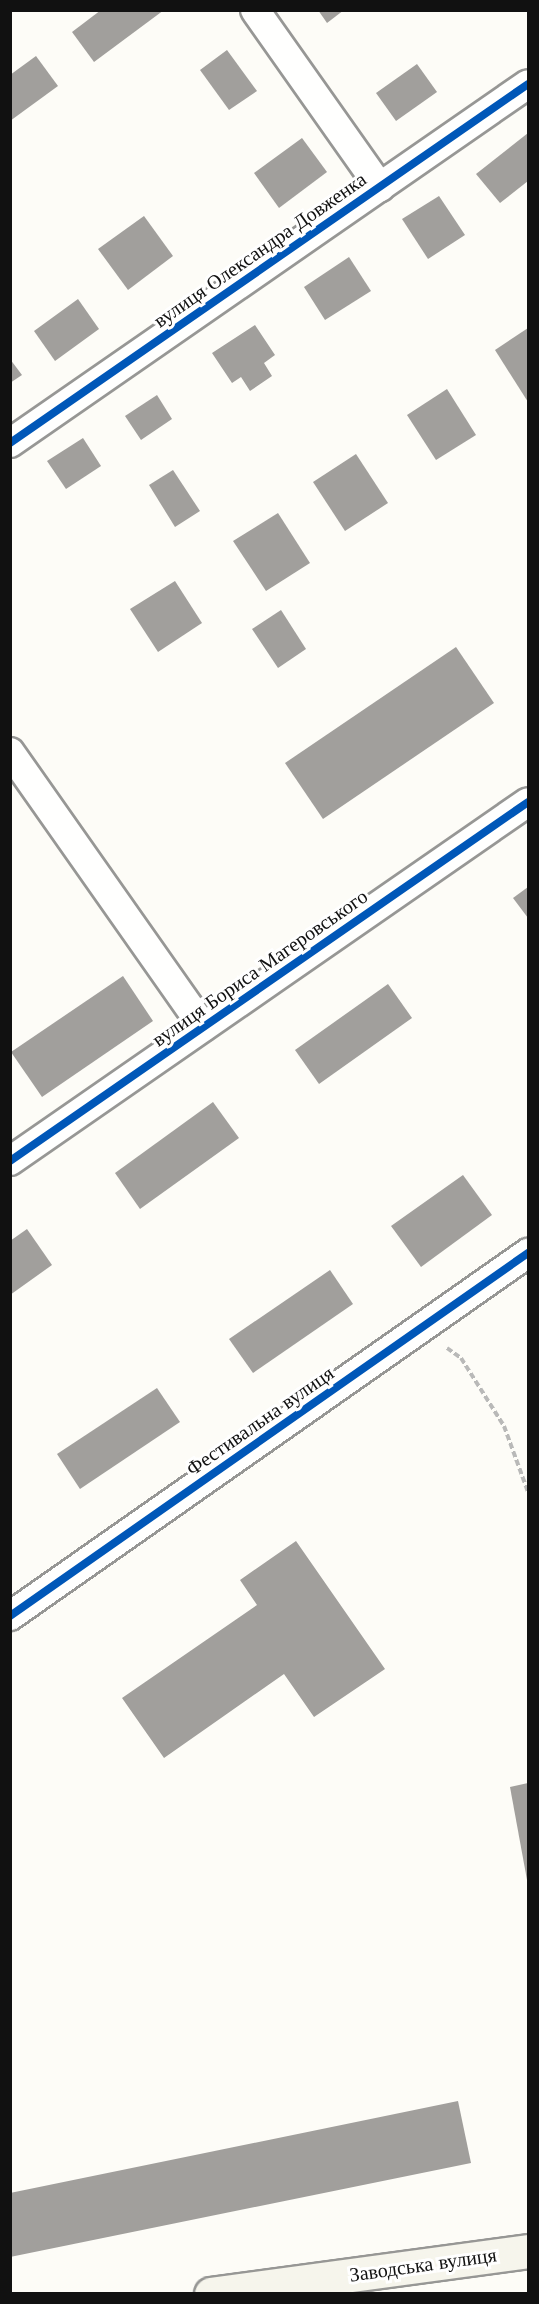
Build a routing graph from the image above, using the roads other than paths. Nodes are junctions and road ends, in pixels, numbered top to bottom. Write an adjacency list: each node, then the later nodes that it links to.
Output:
1 (255, 10): 3 (street)
2 (528, 84): 3 (street, вулиця Олександра Довженка)
3 (380, 187): 4 (street, вулиця Олександра Довженка)
4 (10, 443)
5 (10, 752): 7 (street)
6 (528, 802): 7 (street, вулиця Бориса Магеровського)
7 (203, 1027): 8 (street, вулиця Бориса Магеровського)
8 (10, 1161)
9 (528, 1253): 10 (street, Фестивальна вулиця)
10 (10, 1616)
11 (528, 2251): 12 (street, Заводська вулиця)
12 (211, 2294)

